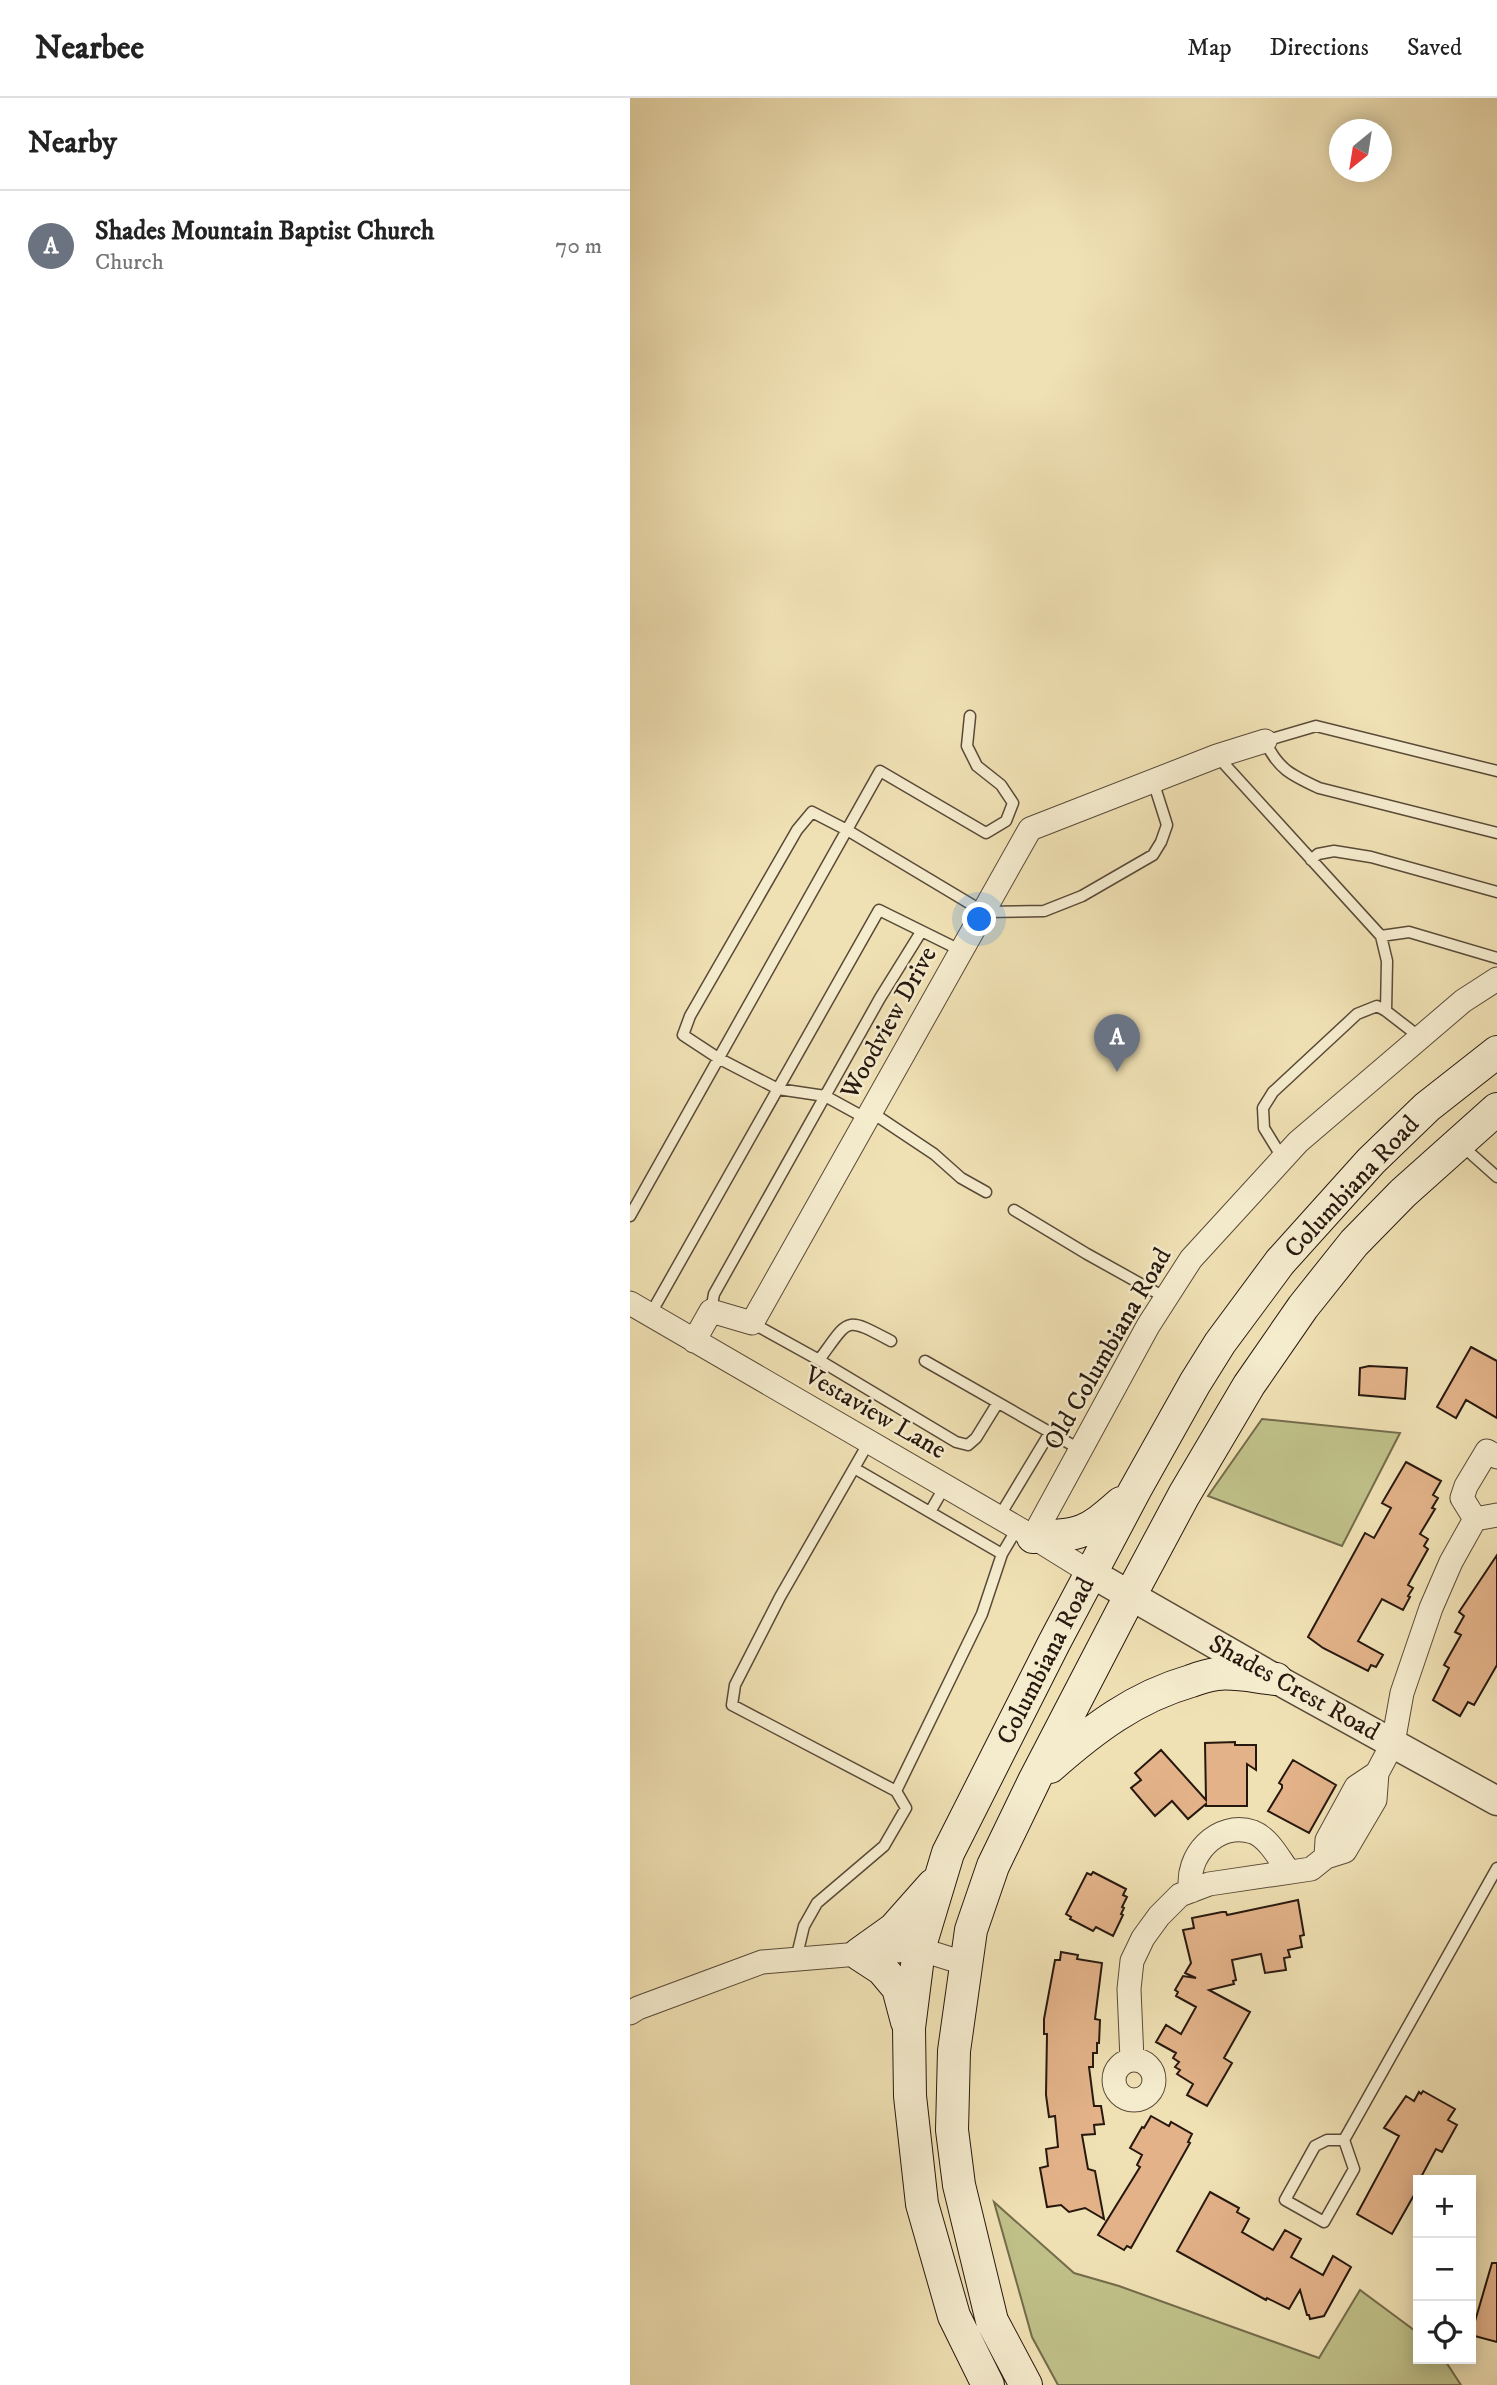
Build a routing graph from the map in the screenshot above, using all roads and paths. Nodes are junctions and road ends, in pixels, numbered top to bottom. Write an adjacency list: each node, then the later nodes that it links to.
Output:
1 (970, 716): 6 (lane)
2 (1265, 741): 3 (street, Woodview Drive); 4 (lane); 7 (lane)
3 (1217, 756): 5 (street, Woodview Drive); 8 (lane)
4 (1497, 771)
5 (1153, 781): 10 (street, Woodview Drive); 10 (lane)
6 (847, 830): 10 (lane); 19 (lane); 19 (lane)
7 (1497, 833)
8 (1311, 860): 9 (lane); 12 (lane)
9 (1497, 892)
10 (984, 912): 13 (street, Woodview Drive)
11 (920, 932): 13 (lane); 20 (lane); 21 (lane)
12 (1381, 936): 14 (lane); 16 (lane)
13 (962, 951): 24 (street, Woodview Drive)
14 (1497, 958)
15 (1497, 979): 17 (street, Old Columbiana Road)
16 (1386, 1011): 17 (lane); 26 (lane)
17 (1420, 1038): 26 (street, Old Columbiana Road)
18 (1497, 1052): 22 (main road, Columbiana Road)
19 (718, 1058): 20 (lane); 30 (lane)
20 (778, 1089): 21 (lane); 34 (lane)
21 (825, 1096): 24 (lane); 33 (lane)
22 (1427, 1107): 25 (main road); 40 (main road, Columbiana Road)
23 (1497, 1109): 25 (main road, Columbiana Road)
24 (869, 1116): 28 (lane); 35 (street, Woodview Drive)
25 (1457, 1142): 27 (lane); 42 (main road, Columbiana Road)
26 (1283, 1159): 31 (street, Old Columbiana Road)
27 (1497, 1177)
28 (986, 1192)
29 (1014, 1210): 31 (lane)
30 (630, 1216)
31 (1166, 1298): 45 (street, Old Columbiana Road)
32 (630, 1303): 34 (street, Vestaview Lane)
33 (712, 1303): 35 (street); 36 (street)
34 (650, 1315): 36 (street, Vestaview Lane)
35 (752, 1323): 38 (lane)
36 (694, 1341): 44 (street, Vestaview Lane)
37 (891, 1341): 38 (lane)
38 (819, 1360): 41 (lane)
39 (925, 1361): 41 (lane)
40 (1195, 1382): 42 (main road); 49 (main road, Columbiana Road)
41 (997, 1404): 43 (lane)
42 (1234, 1407): 55 (main road, Columbiana Road)
43 (1049, 1434): 45 (lane); 52 (lane)
44 (869, 1441): 47 (lane); 48 (street, Vestaview Lane)
45 (1081, 1450): 52 (street, Old Columbiana Road)
46 (1497, 1457): 51 (street)
47 (854, 1468): 50 (lane); 59 (lane)
48 (945, 1486): 50 (lane); 52 (street, Vestaview Lane)
49 (1135, 1490): 52 (main road); 54 (main road, Columbiana Road)
50 (930, 1512): 53 (lane)
51 (1486, 1517): 57 (street)
52 (1017, 1527): 53 (lane); 54 (street, Vestaview Lane)
53 (1002, 1554): 59 (lane)
54 (1091, 1573): 55 (street, Shades Crest Road); 63 (main road, Columbiana Road)
55 (1130, 1595): 56 (street, Shades Crest Road); 58 (main road, Columbiana Road)
56 (1276, 1679): 57 (street, Shades Crest Road); 58 (main road)
57 (1393, 1743): 60 (street, Shades Crest Road); 62 (street)
58 (1035, 1779): 68 (main road, Columbiana Road)
59 (896, 1791): 67 (lane)
60 (1497, 1801)
61 (1497, 1868): 72 (lane)
62 (1289, 1872): 64 (street); 64 (street)
63 (941, 1876): 65 (main road, Columbiana Road); 66 (main road)
64 (1191, 1891): 71 (street)
65 (919, 1949): 66 (street); 68 (street); 70 (main road, Columbiana Road)
66 (859, 1954): 67 (street); 70 (main road)
67 (796, 1959): 69 (street)
68 (967, 1964): 74 (main road, Columbiana Road)
69 (633, 2008)
70 (909, 2028): 73 (main road, Columbiana Road)
71 (1132, 2060)
72 (1344, 2140): 72 (lane)
73 (988, 2385)
74 (1026, 2385)

